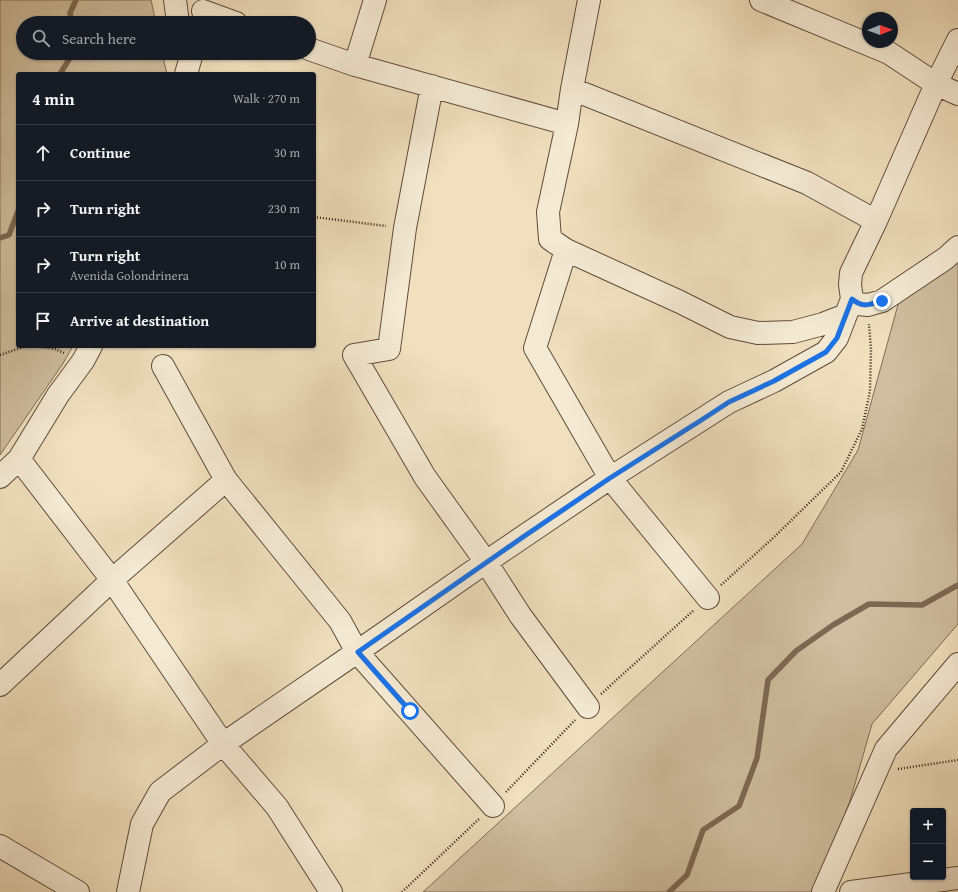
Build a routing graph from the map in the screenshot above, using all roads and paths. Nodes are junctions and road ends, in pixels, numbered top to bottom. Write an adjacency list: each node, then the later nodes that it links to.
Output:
1 (175, 0): 6 (street)
2 (375, 0): 10 (street)
3 (588, 0): 13 (street)
4 (761, 0): 11 (street)
5 (204, 12): 7 (street)
6 (177, 16)
7 (216, 16)
8 (958, 40): 11 (street)
9 (316, 51): 10 (street)
10 (355, 65): 12 (street)
11 (936, 84): 14 (street); 17 (street)
12 (432, 86): 15 (street); 18 (street)
13 (572, 89): 15 (street); 17 (street)
14 (958, 94)
15 (567, 124): 20 (street)
16 (316, 217): 18 (path)
17 (876, 221): 21 (street)
18 (405, 228): 31 (street)
19 (958, 248): 21 (street)
20 (566, 250): 21 (street); 29 (street)
21 (855, 306): 29 (street); 33 (path)
22 (20, 348): 25 (path)
23 (44, 348): 24 (path)
24 (87, 353): 27 (street)
25 (0, 355)
26 (163, 366): 30 (street)
27 (18, 459): 28 (street); 32 (street)
28 (0, 477)
29 (610, 478): 31 (street); 33 (street)
30 (226, 480): 32 (street); 34 (street)
31 (486, 562): 34 (street); 37 (street)
32 (112, 580): 36 (street); 38 (street)
33 (708, 598): 37 (path)
34 (358, 652): 38 (street); 41 (street)
35 (958, 664): 40 (street)
36 (0, 685)
37 (588, 707): 41 (path)
38 (223, 744): 45 (street); 46 (street)
39 (958, 760): 40 (path)
40 (876, 772): 48 (street)
41 (493, 806): 47 (path)
42 (0, 846): 44 (street)
43 (958, 878): 49 (street)
44 (78, 892)
45 (128, 892)
46 (331, 892)
47 (402, 892)
48 (823, 892)
49 (856, 892)

